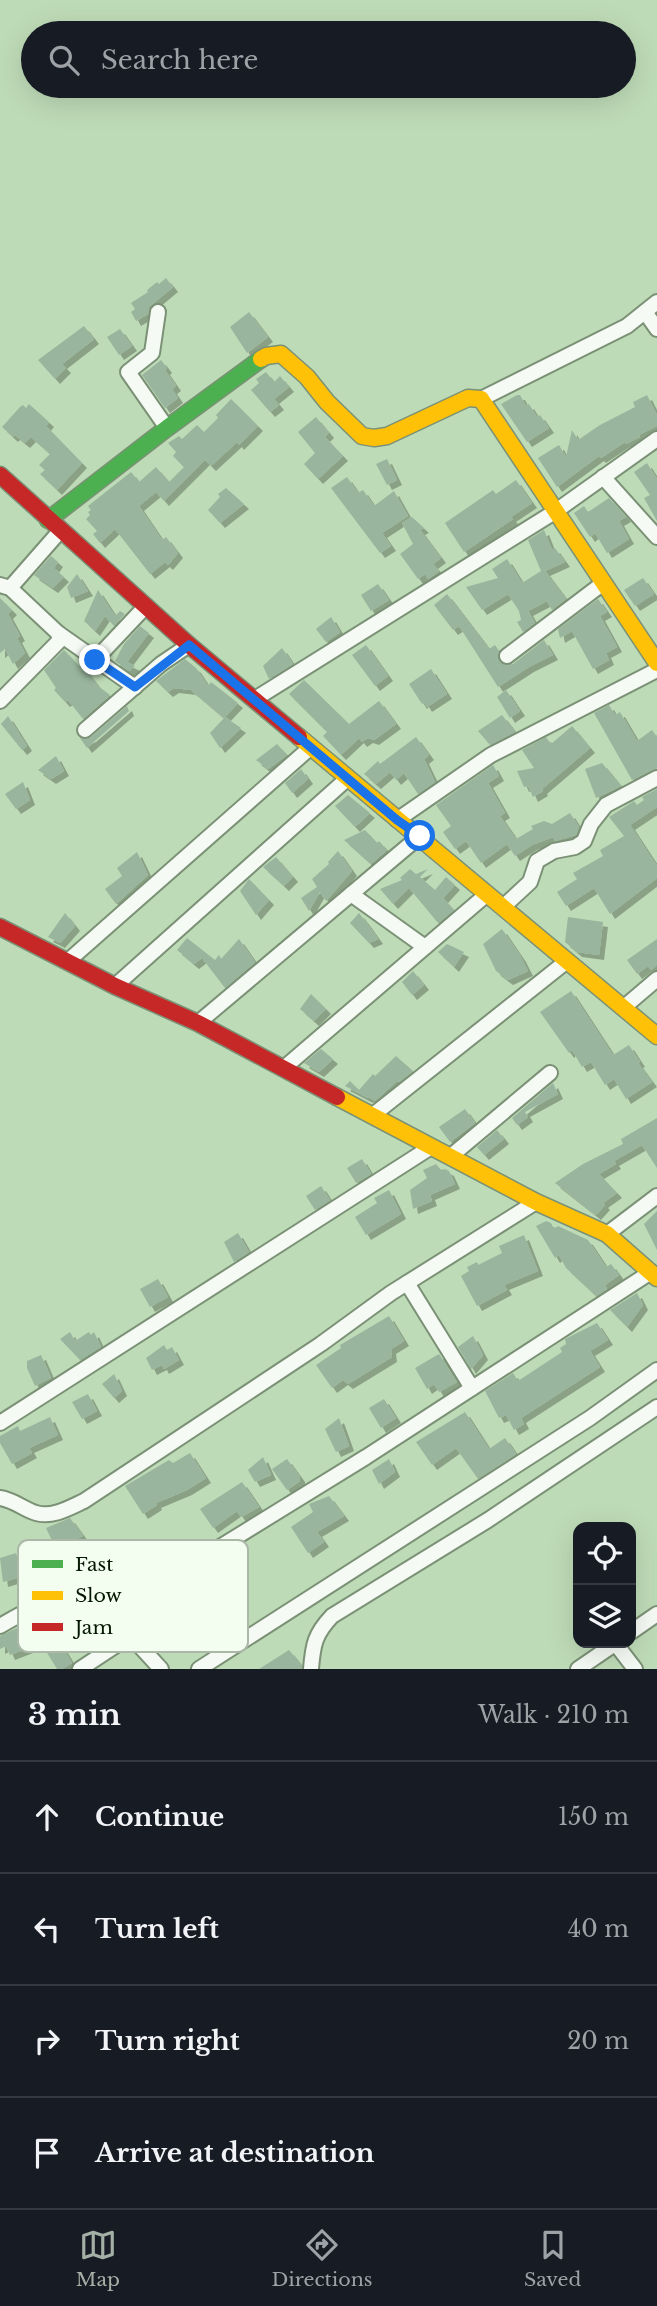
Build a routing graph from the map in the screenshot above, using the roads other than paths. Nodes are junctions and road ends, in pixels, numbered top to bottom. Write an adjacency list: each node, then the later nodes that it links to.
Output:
1 (657, 302): 3 (street)
2 (158, 312): 6 (street)
3 (645, 312): 4 (street); 5 (street)
4 (657, 329)
5 (481, 399): 6 (street); 10 (street)
6 (167, 428): 11 (street)
7 (657, 439): 9 (street)
8 (0, 475): 11 (street)
9 (603, 477): 10 (street); 12 (street)
10 (556, 511): 13 (street); 23 (street)
11 (54, 526): 14 (street); 15 (street)
12 (657, 537)
13 (602, 584): 18 (street); 20 (street)
14 (5, 586): 16 (street)
15 (145, 607): 17 (street); 19 (street)
16 (58, 633): 19 (street); 24 (street)
17 (189, 645): 22 (street); 23 (street)
18 (507, 656)
19 (95, 660): 22 (street)
20 (657, 663)
21 (657, 670): 29 (street)
22 (135, 687): 25 (street)
23 (255, 699): 26 (street)
24 (0, 701)
25 (85, 730)
26 (311, 747): 27 (street); 36 (street)
27 (348, 778): 29 (street); 39 (street)
28 (657, 778): 33 (street)
29 (397, 820): 30 (street)
30 (420, 836): 31 (street); 32 (street)
31 (351, 894): 35 (street); 41 (street)
32 (486, 895): 33 (street); 35 (street)
33 (503, 907): 37 (street)
34 (0, 927): 36 (street)
35 (425, 947): 43 (street)
36 (68, 961): 39 (street)
37 (567, 961): 40 (street); 45 (street)
38 (657, 979): 40 (street)
39 (115, 986): 41 (street)
40 (624, 1008): 42 (street)
41 (198, 1024): 43 (street)
42 (657, 1036)
43 (285, 1067): 45 (street)
44 (551, 1073): 47 (street)
45 (373, 1115): 46 (street)
46 (431, 1147): 47 (street); 56 (street)
47 (451, 1156): 49 (street)
48 (657, 1196): 50 (street)
49 (536, 1202): 50 (street); 52 (street)
50 (607, 1234): 51 (street)
51 (654, 1275): 54 (street)
52 (407, 1283): 54 (street); 57 (street)
53 (657, 1370): 63 (street)
54 (472, 1388): 58 (street)
55 (657, 1407): 73 (street)
56 (0, 1423)
57 (0, 1498)
58 (231, 1540)
59 (657, 1614): 62 (street)
60 (18, 1617): 61 (street)
61 (0, 1626)
62 (636, 1629)
63 (248, 1638)
64 (608, 1648): 74 (street)
65 (618, 1648): 69 (street)
66 (106, 1652): 70 (street)
67 (145, 1652): 71 (street)
68 (225, 1652): 72 (street)
69 (632, 1668)
70 (80, 1669)
71 (161, 1669)
72 (199, 1669)
73 (311, 1669)
74 (578, 1669)

